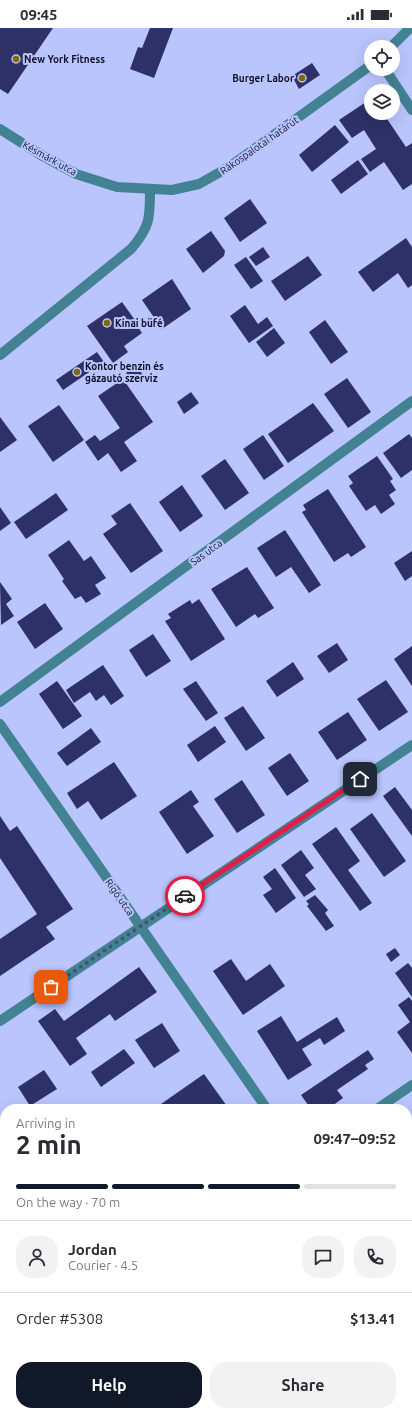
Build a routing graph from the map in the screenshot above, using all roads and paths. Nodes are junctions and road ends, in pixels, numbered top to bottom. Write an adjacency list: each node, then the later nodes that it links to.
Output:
1 (410, 28): 2 (street)
2 (398, 40)
3 (364, 70): 7 (street, Rákospalotai határút)
4 (390, 76): 5 (street)
5 (412, 110)
6 (0, 129): 7 (street, Késmárk utca)
7 (150, 190): 8 (street)
8 (0, 355)
9 (412, 401): 10 (street, Sas utca)
10 (0, 702)
11 (0, 724): 13 (street, Rigó utca)
12 (412, 745): 13 (street)
13 (140, 926): 14 (street); 16 (street, Rigó utca)
14 (0, 1021)
15 (412, 1085): 17 (street)
16 (264, 1104)
17 (384, 1104)

